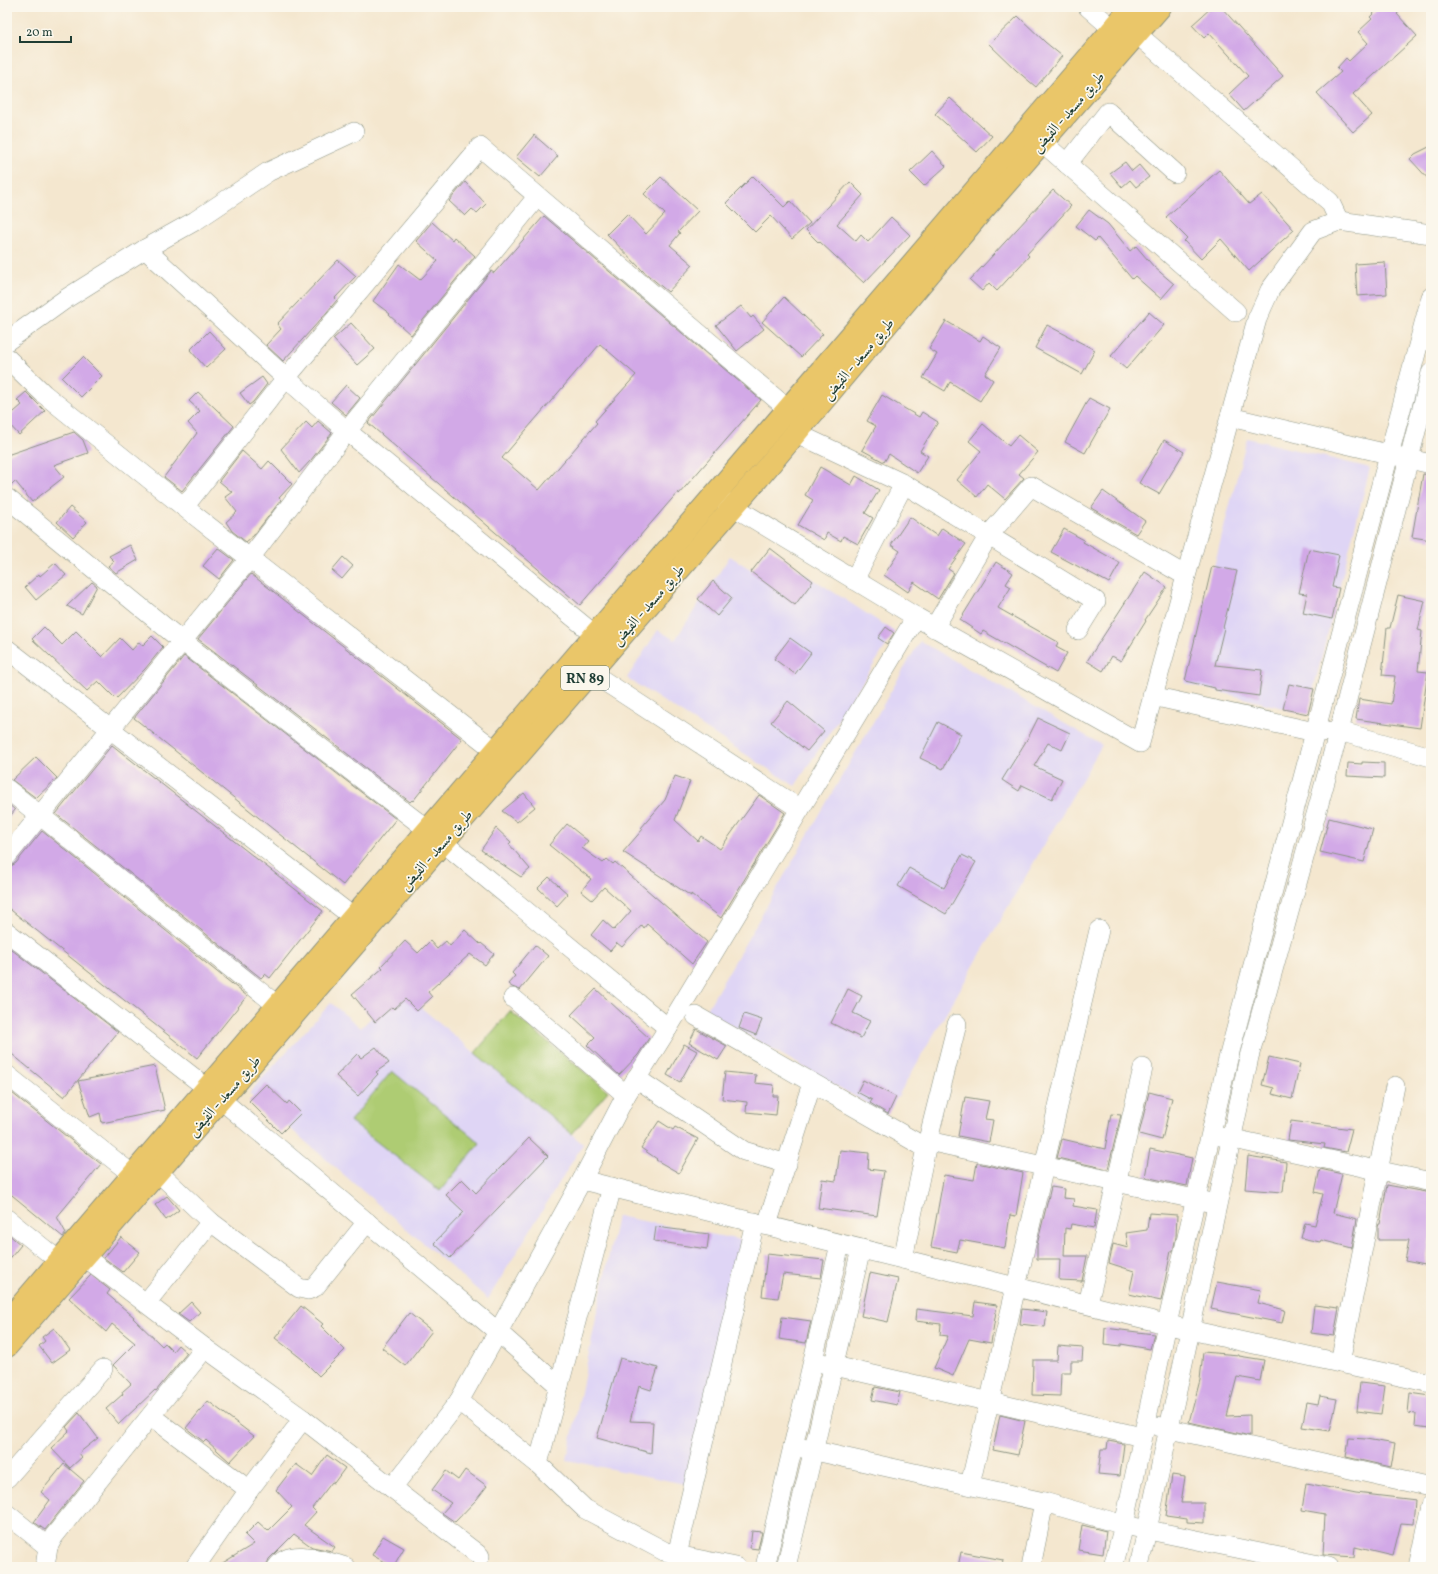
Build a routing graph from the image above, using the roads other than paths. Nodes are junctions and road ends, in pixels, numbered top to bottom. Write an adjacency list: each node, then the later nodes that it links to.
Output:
1 (1088, 7): 4 (street)
2 (1132, 7): 4 (main road, طريق مسعد - الفيض / RN 89)
3 (1160, 7): 5 (main road, طريق مسعد - الفيض / RN 89)
4 (1113, 29): 20 (main road, طريق مسعد - الفيض / RN 89)
5 (1137, 34): 7 (main road, طريق مسعد - الفيض / RN 89); 11 (street)
6 (354, 132): 13 (street)
7 (1042, 142): 8 (street); 23 (main road, طريق مسعد - الفيض / RN 89)
8 (1068, 164): 9 (street); 15 (street)
9 (1175, 173)
10 (537, 197): 19 (street); 20 (street); 22 (street)
11 (1339, 221): 12 (street); 21 (street)
12 (1431, 234)
13 (145, 249): 16 (street); 19 (street)
14 (1431, 297): 24 (street)
15 (1236, 312)
16 (7, 341)
17 (7, 358): 30 (street)
18 (1431, 373): 25 (street)
19 (286, 378): 22 (street); 30 (street)
20 (788, 409): 28 (main road, طريق مسعد - الفيض / RN 89)
21 (1230, 418): 24 (street); 34 (street)
22 (347, 431): 33 (street); 39 (street)
23 (796, 433): 27 (street); 31 (main road, طريق مسعد - الفيض / RN 89)
24 (1390, 454): 25 (street); 46 (street)
25 (1408, 458): 26 (street); 45 (street)
26 (1431, 464)
27 (904, 484): 32 (street); 35 (street)
28 (714, 495): 31 (street); 39 (main road, طريق مسعد - الفيض / RN 89)
29 (7, 498): 40 (street)
30 (184, 507): 33 (street)
31 (733, 507): 35 (street); 42 (main road, طريق مسعد - الفيض / RN 89)
32 (989, 536): 34 (street); 37 (street); 38 (street)
33 (250, 558): 40 (street); 47 (street)
34 (1186, 576): 43 (street)
35 (854, 580): 36 (street)
36 (916, 617): 37 (street); 50 (street)
37 (934, 628): 43 (street)
38 (1078, 630)
39 (595, 635): 42 (main road, طريق مسعد - الفيض / RN 89)
40 (182, 641): 44 (street); 52 (street)
41 (7, 649): 44 (street)
42 (582, 666): 47 (main road, طريق مسعد - الفيض / RN 89); 50 (street); 52 (main road, طريق مسعد - الفيض / RN 89)
43 (1152, 696): 46 (street)
44 (110, 730): 51 (street); 54 (street)
45 (1339, 731): 46 (street); 48 (street); 70 (street)
46 (1315, 732): 69 (street)
47 (496, 751): 52 (main road, طريق مسعد - الفيض / RN 89)
48 (1431, 757)
49 (7, 789): 51 (street)
50 (800, 809): 61 (street)
51 (40, 815): 53 (street); 58 (street)
52 (435, 836): 54 (main road, طريق مسعد - الفيض / RN 89); 61 (street); 67 (main road, طريق مسعد - الفيض / RN 89)
53 (7, 856)
54 (353, 917): 58 (main road, طريق مسعد - الفيض / RN 89)
55 (1099, 930): 73 (street)
56 (7, 932): 67 (street)
57 (513, 998): 68 (street)
58 (278, 1006): 67 (main road, طريق مسعد - الفيض / RN 89)
59 (696, 1016): 65 (street)
60 (957, 1024): 71 (street)
61 (668, 1028): 64 (street)
62 (1143, 1068): 78 (street)
63 (7, 1075): 76 (street)
64 (636, 1078): 68 (street); 72 (street)
65 (812, 1083): 71 (street); 72 (street)
66 (1395, 1086): 74 (street)
67 (214, 1094): 75 (main road, طريق مسعد - الفيض / RN 89); 76 (main road, طريق مسعد - الفيض / RN 89); 85 (street)
68 (626, 1095): 77 (street)
69 (1211, 1134): 70 (street); 81 (street)
70 (1232, 1138): 74 (street); 82 (street)
71 (927, 1145): 73 (street); 90 (street)
72 (786, 1164): 86 (street)
73 (1044, 1165): 78 (street); 91 (street)
74 (1378, 1171): 79 (street); 101 (street)
75 (158, 1172): 84 (street); 89 (main road, طريق مسعد - الفيض / RN 89)
76 (133, 1175): 89 (main road, طريق مسعد - الفيض / RN 89)
77 (582, 1180): 80 (street); 97 (street)
78 (1116, 1181): 81 (street); 93 (street)
79 (1431, 1182)
80 (612, 1187): 86 (street); 105 (street)
81 (1196, 1200): 82 (street); 95 (street)
82 (1217, 1204): 96 (street)
83 (7, 1219): 89 (street)
84 (211, 1222): 85 (street); 92 (street)
85 (367, 1222): 97 (street)
86 (761, 1224): 87 (street); 126 (street)
87 (840, 1244): 88 (street); 100 (street)
88 (861, 1249): 90 (street); 102 (street)
89 (72, 1255): 92 (street); 94 (main road, طريق مسعد - الفيض / RN 89); 98 (main road, طريق مسعد - الفيض / RN 89)
90 (903, 1259): 91 (street)
91 (1016, 1287): 93 (street); 107 (street)
92 (146, 1303): 99 (street)
93 (1088, 1304): 95 (street)
94 (7, 1322)
95 (1167, 1324): 96 (street); 111 (street)
96 (1190, 1330): 101 (street); 110 (street)
97 (498, 1332): 105 (street); 106 (street)
98 (7, 1346)
99 (205, 1348): 108 (street); 109 (street)
100 (813, 1361): 102 (street); 112 (street)
101 (1340, 1363): 104 (street)
102 (833, 1365): 107 (street); 113 (street)
103 (103, 1369): 115 (street)
104 (1431, 1383)
105 (559, 1386): 114 (street)
106 (459, 1401): 114 (street); 118 (street)
107 (989, 1402): 111 (street); 116 (street)
108 (151, 1416): 119 (street); 125 (street)
109 (303, 1419): 118 (street); 119 (street)
110 (1168, 1429): 111 (street); 117 (street); 124 (street)
111 (1144, 1431): 123 (street)
112 (793, 1446): 113 (street); 133 (street)
113 (813, 1451): 116 (street); 134 (street)
114 (538, 1464): 126 (street)
115 (7, 1478)
116 (970, 1486): 120 (street)
117 (1431, 1487)
118 (392, 1488): 127 (street)
119 (249, 1490): 129 (street)
120 (1044, 1502): 123 (street); 135 (street)
121 (1431, 1505): 139 (street)
122 (7, 1514): 125 (street)
123 (1124, 1525): 124 (street); 136 (street)
124 (1148, 1530): 137 (street); 138 (street)
125 (48, 1547): 128 (street)
126 (677, 1555): 132 (street)
127 (480, 1556)
128 (45, 1567)
129 (195, 1567)
130 (276, 1567): 131 (street)
131 (346, 1567)
132 (736, 1567)
133 (765, 1567)
134 (786, 1567)
135 (1031, 1567)
136 (1113, 1567)
137 (1139, 1567)
138 (1329, 1567)
139 (1418, 1567)

